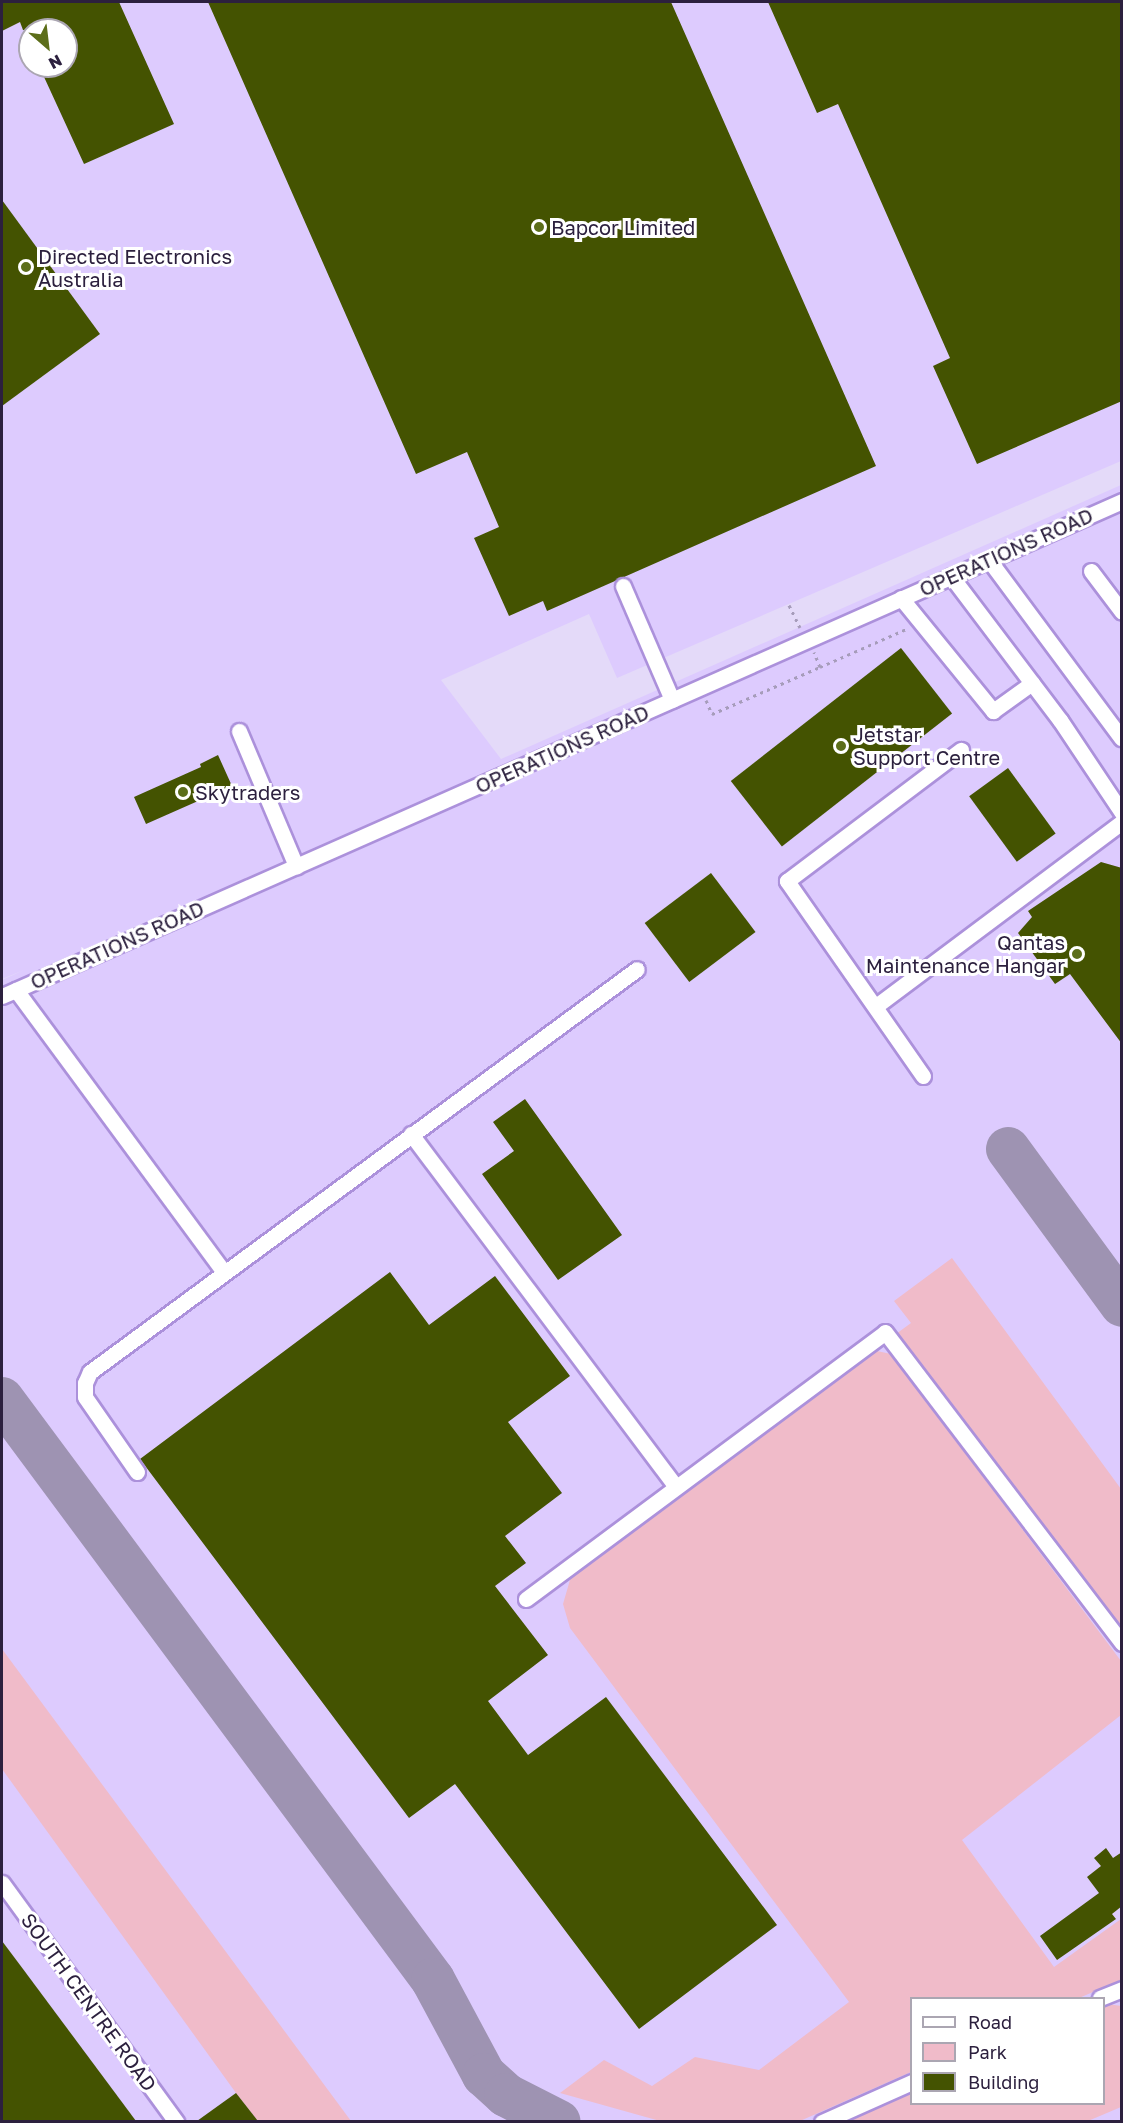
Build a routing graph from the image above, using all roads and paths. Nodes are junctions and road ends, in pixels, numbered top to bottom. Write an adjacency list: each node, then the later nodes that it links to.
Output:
1 (1122, 501): 2 (street, OPERATIONS ROAD)
2 (989, 560): 4 (street, OPERATIONS ROAD); 13 (street)
3 (1091, 571): 7 (street)
4 (951, 576): 6 (street, OPERATIONS ROAD); 10 (street)
5 (623, 586): 11 (street)
6 (902, 598): 8 (street); 11 (street, OPERATIONS ROAD)
7 (1122, 612)
8 (921, 622): 9 (path); 10 (street)
9 (820, 667)
10 (1032, 683): 15 (street)
11 (672, 700): 17 (street, OPERATIONS ROAD)
12 (239, 731): 17 (street)
13 (1121, 738)
14 (961, 750): 20 (street)
15 (1122, 813)
16 (1122, 822): 20 (street)
17 (296, 866): 19 (street, OPERATIONS ROAD)
18 (637, 969): 22 (street)
19 (9, 993): 23 (street)
20 (876, 1006): 21 (street)
21 (923, 1076)
22 (411, 1134): 23 (street); 25 (street)
23 (223, 1270): 24 (street)
24 (138, 1472)
25 (675, 1486): 26 (street); 27 (street)
26 (526, 1599)
27 (1122, 1643)
28 (2, 1883): 32 (street, SOUTH CENTRE ROAD)
29 (1122, 1989): 30 (street)
30 (1102, 1997)
31 (910, 2083): 33 (street)
32 (176, 2121)
33 (822, 2121)

